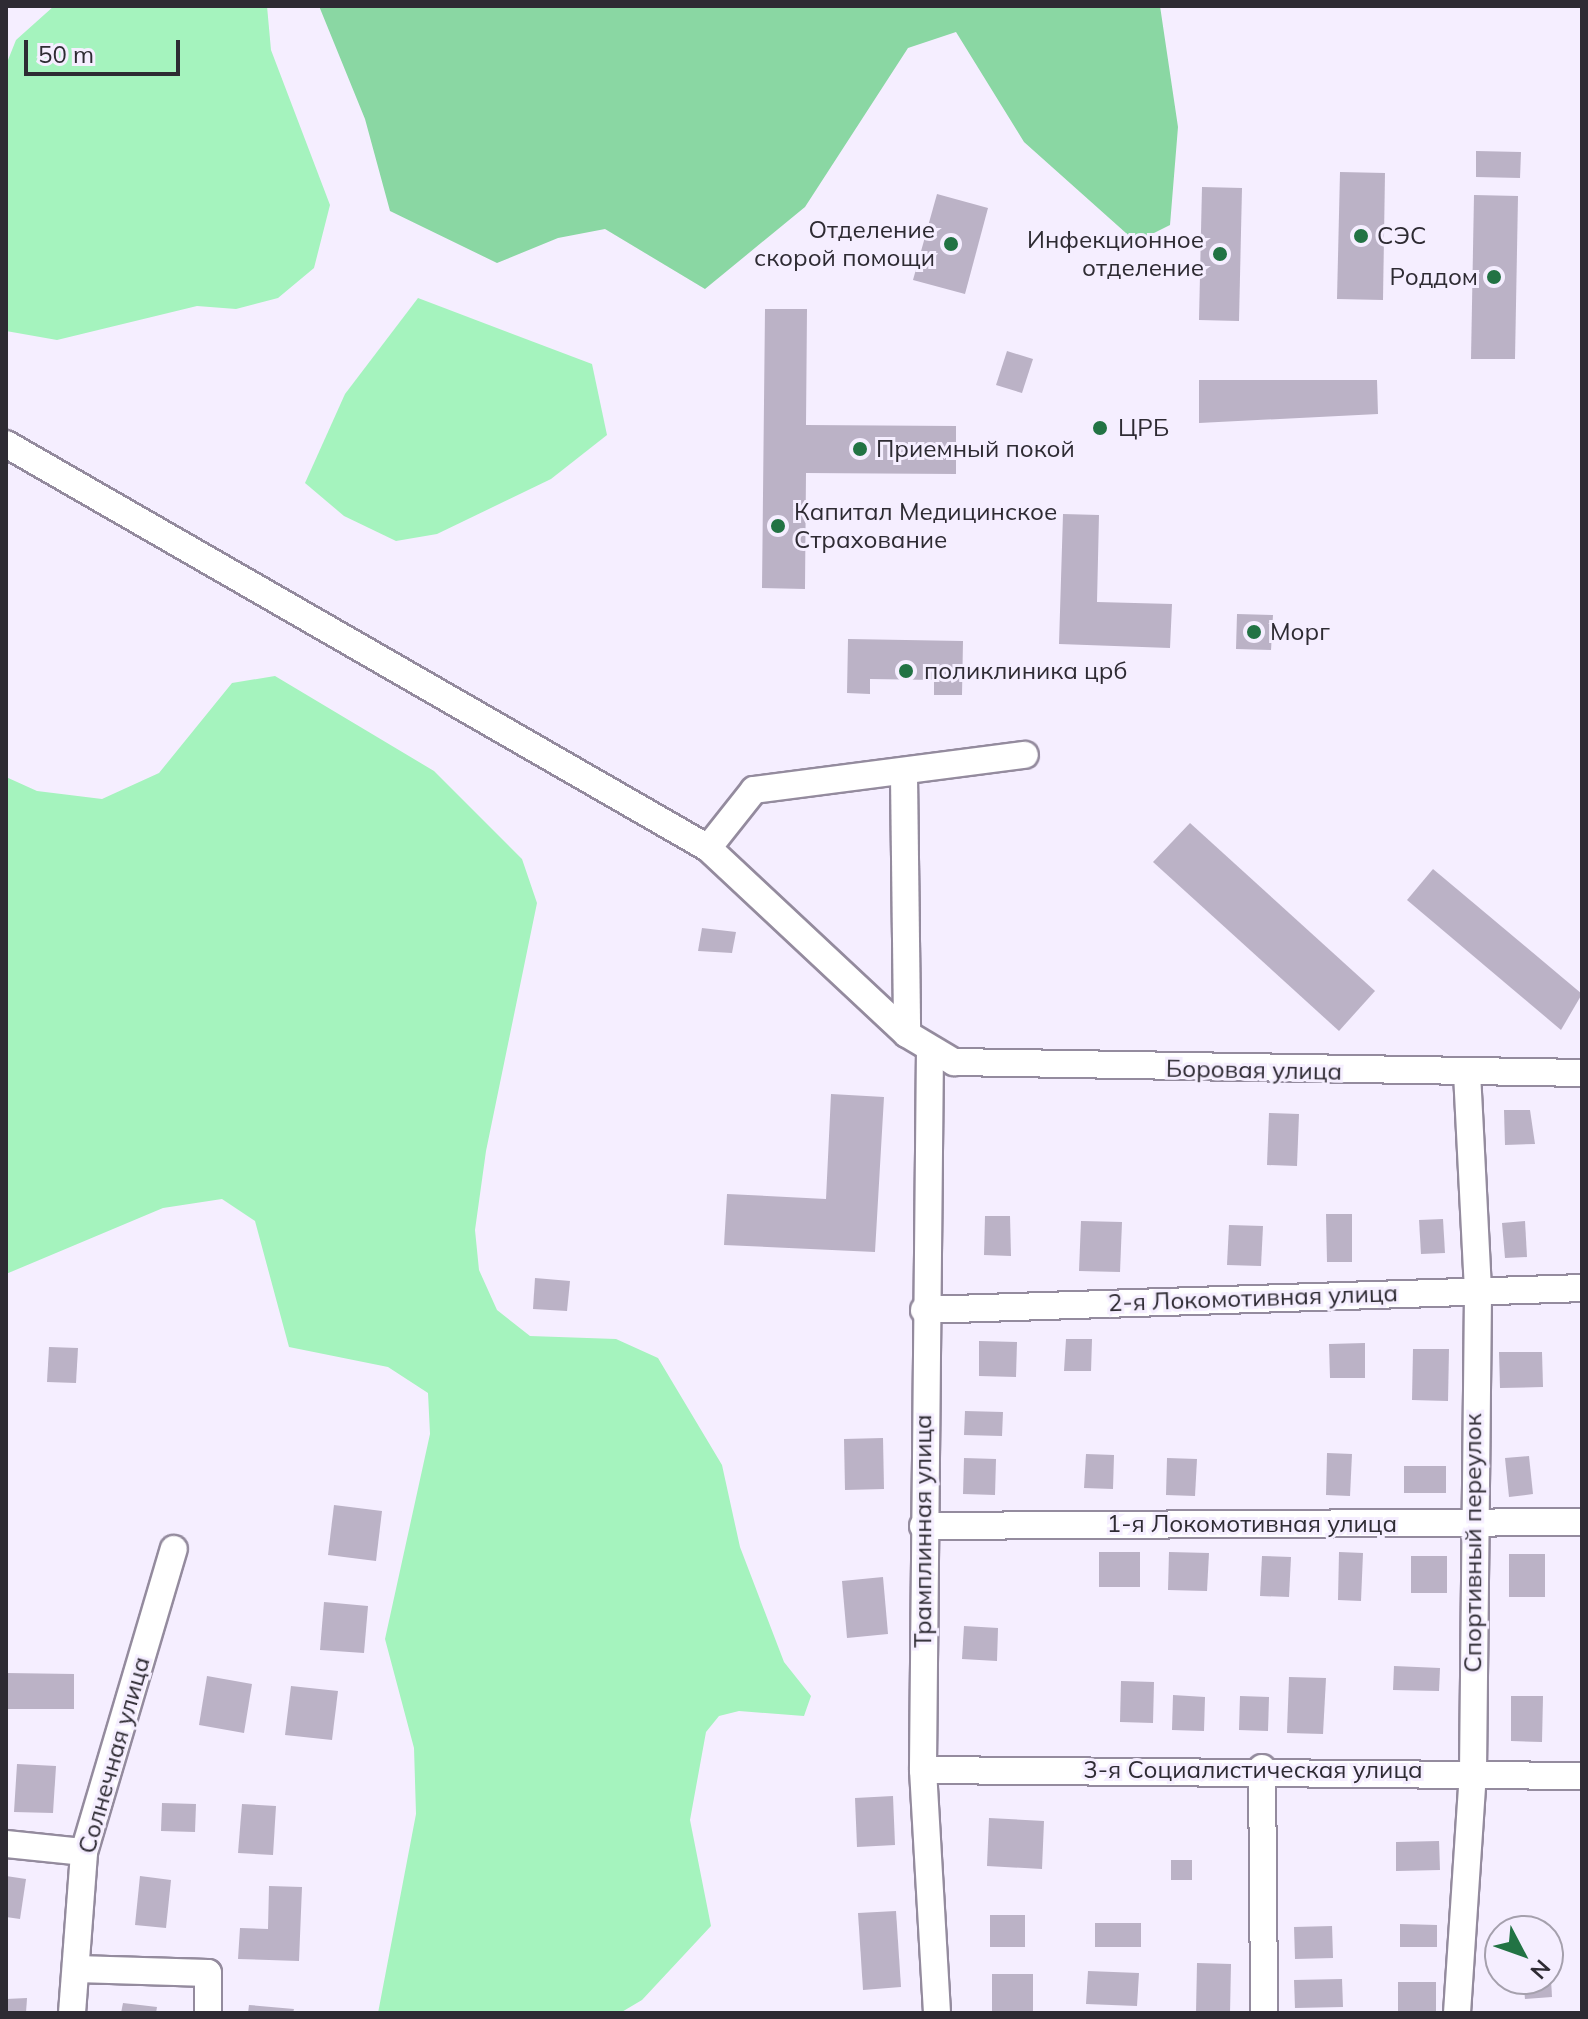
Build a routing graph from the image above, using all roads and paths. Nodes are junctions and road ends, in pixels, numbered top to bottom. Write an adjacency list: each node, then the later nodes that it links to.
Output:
1 (6, 444): 4 (street, Боровая улица)
2 (1025, 755): 3 (street)
3 (904, 776): 4 (street); 5 (street)
4 (708, 848): 5 (street, Боровая улица)
5 (907, 1034): 6 (street, Боровая улица)
6 (930, 1049): 7 (street, Боровая улица); 11 (street, Трамплинная улица)
7 (1467, 1073): 8 (street, Боровая улица); 10 (street, Спортивный переулок)
8 (1582, 1073)
9 (1582, 1288): 10 (street, 2-я Локомотивная улица)
10 (1478, 1290): 11 (street, 2-я Локомотивная улица); 13 (street, Спортивный переулок)
11 (924, 1310): 14 (street, Трамплинная улица)
12 (1582, 1522): 13 (street, 1-я Локомотивная улица)
13 (1471, 1523): 14 (street, 1-я Локомотивная улица); 18 (street, Спортивный переулок)
14 (923, 1526): 17 (street, Трамплинная улица)
15 (174, 1549): 21 (street, Солнечная улица)
16 (1262, 1768): 17 (street, 3-я Социалистическая улица); 18 (street, 3-я Социалистическая улица); 26 (street)
17 (923, 1770): 25 (street, Трамплинная улица)
18 (1473, 1772): 19 (street, 3-я Социалистическая улица); 27 (street, Спортивный переулок)
19 (1582, 1776)
20 (6, 1844): 21 (street)
21 (84, 1852): 22 (street, Солнечная улица)
22 (77, 1969): 23 (street, Солнечная улица); 24 (street)
23 (72, 2013)
24 (208, 2013)
25 (937, 2013)
26 (1264, 2013)
27 (1457, 2013)

